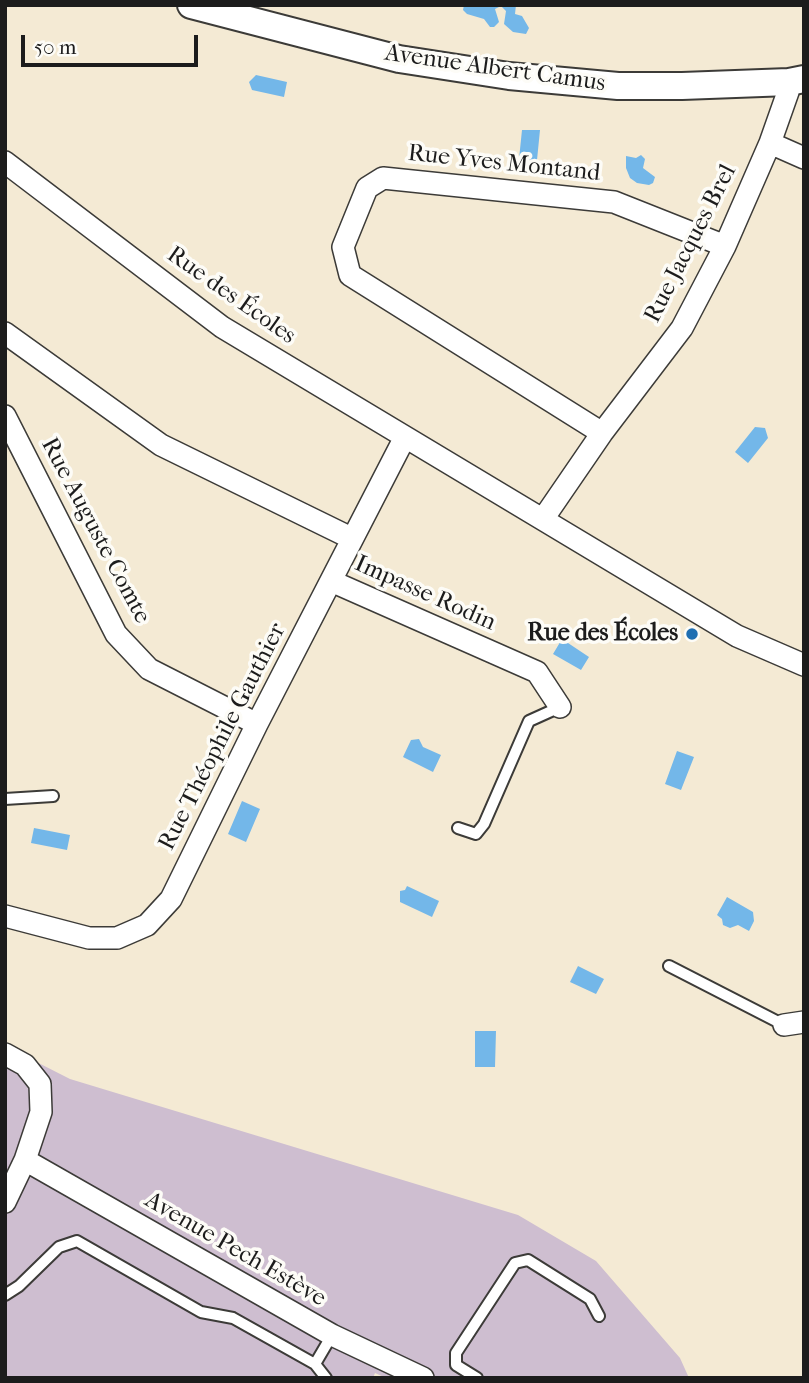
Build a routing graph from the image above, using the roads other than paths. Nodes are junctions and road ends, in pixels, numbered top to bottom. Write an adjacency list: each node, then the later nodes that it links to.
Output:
1 (191, 5): 2 (street, Avenue Albert Camus)
2 (797, 80): 3 (street, Rue Jacques Brel)
3 (770, 143): 4 (street); 6 (street, Rue Jacques Brel)
4 (804, 158)
5 (5, 162): 10 (street, Rue des Écoles)
6 (725, 246): 9 (street, Rue Jacques Brel); 9 (street, Rue Yves Montand)
7 (5, 333): 12 (street)
8 (5, 416): 16 (street, Rue Auguste Comte)
9 (602, 433): 11 (street, Rue Jacques Brel)
10 (405, 437): 11 (street, Rue des Écoles); 12 (street, Rue Théophile Gauthier)
11 (543, 519): 14 (street, Rue des Écoles)
12 (351, 538): 13 (street, Rue Théophile Gauthier)
13 (331, 581): 15 (street, Impasse Rodin); 16 (street, Rue Théophile Gauthier)
14 (804, 665)
15 (560, 707): 19 (lane)
16 (257, 724): 20 (street, Rue Théophile Gauthier)
17 (52, 796): 18 (lane)
18 (5, 799)
19 (458, 828)
20 (5, 916)
21 (669, 966): 22 (lane)
22 (794, 1024)
23 (5, 1054): 24 (street)
24 (16, 1169): 25 (street); 28 (street, Avenue Pech Estève)
25 (5, 1202)
26 (5, 1295): 29 (lane)
27 (599, 1316): 32 (lane)
28 (332, 1335): 29 (lane); 31 (street, Avenue Pech Estève)
29 (315, 1364): 30 (lane)
30 (326, 1378)
31 (423, 1378)
32 (477, 1378)

